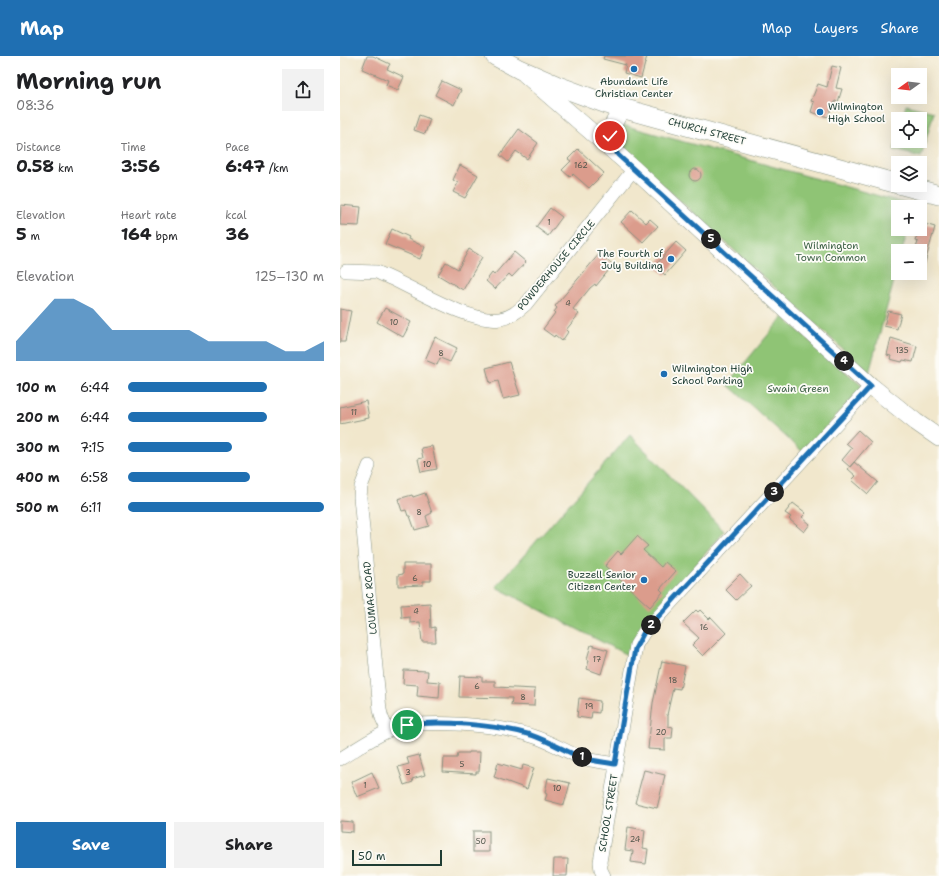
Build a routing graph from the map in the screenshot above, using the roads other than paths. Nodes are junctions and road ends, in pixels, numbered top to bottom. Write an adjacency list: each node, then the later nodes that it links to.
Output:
1 (495, 56): 2 (main road, CHURCH STREET)
2 (519, 69): 3 (main road, CHURCH STREET); 4 (street)
3 (622, 109): 4 (street); 6 (main road, CHURCH STREET)
4 (618, 155): 5 (street)
5 (634, 169): 9 (street, POWDERHOUSE CIRCLE); 10 (street)
6 (891, 182)
7 (927, 192): 8 (main road)
8 (939, 195)
9 (346, 271)
10 (871, 386): 11 (street); 15 (street, SCHOOL STREET)
11 (939, 438)
12 (369, 466): 13 (street, LOUMAC ROAD)
13 (388, 731): 14 (street); 15 (street)
14 (340, 759)
15 (615, 764): 16 (street, SCHOOL STREET)
16 (604, 876)

